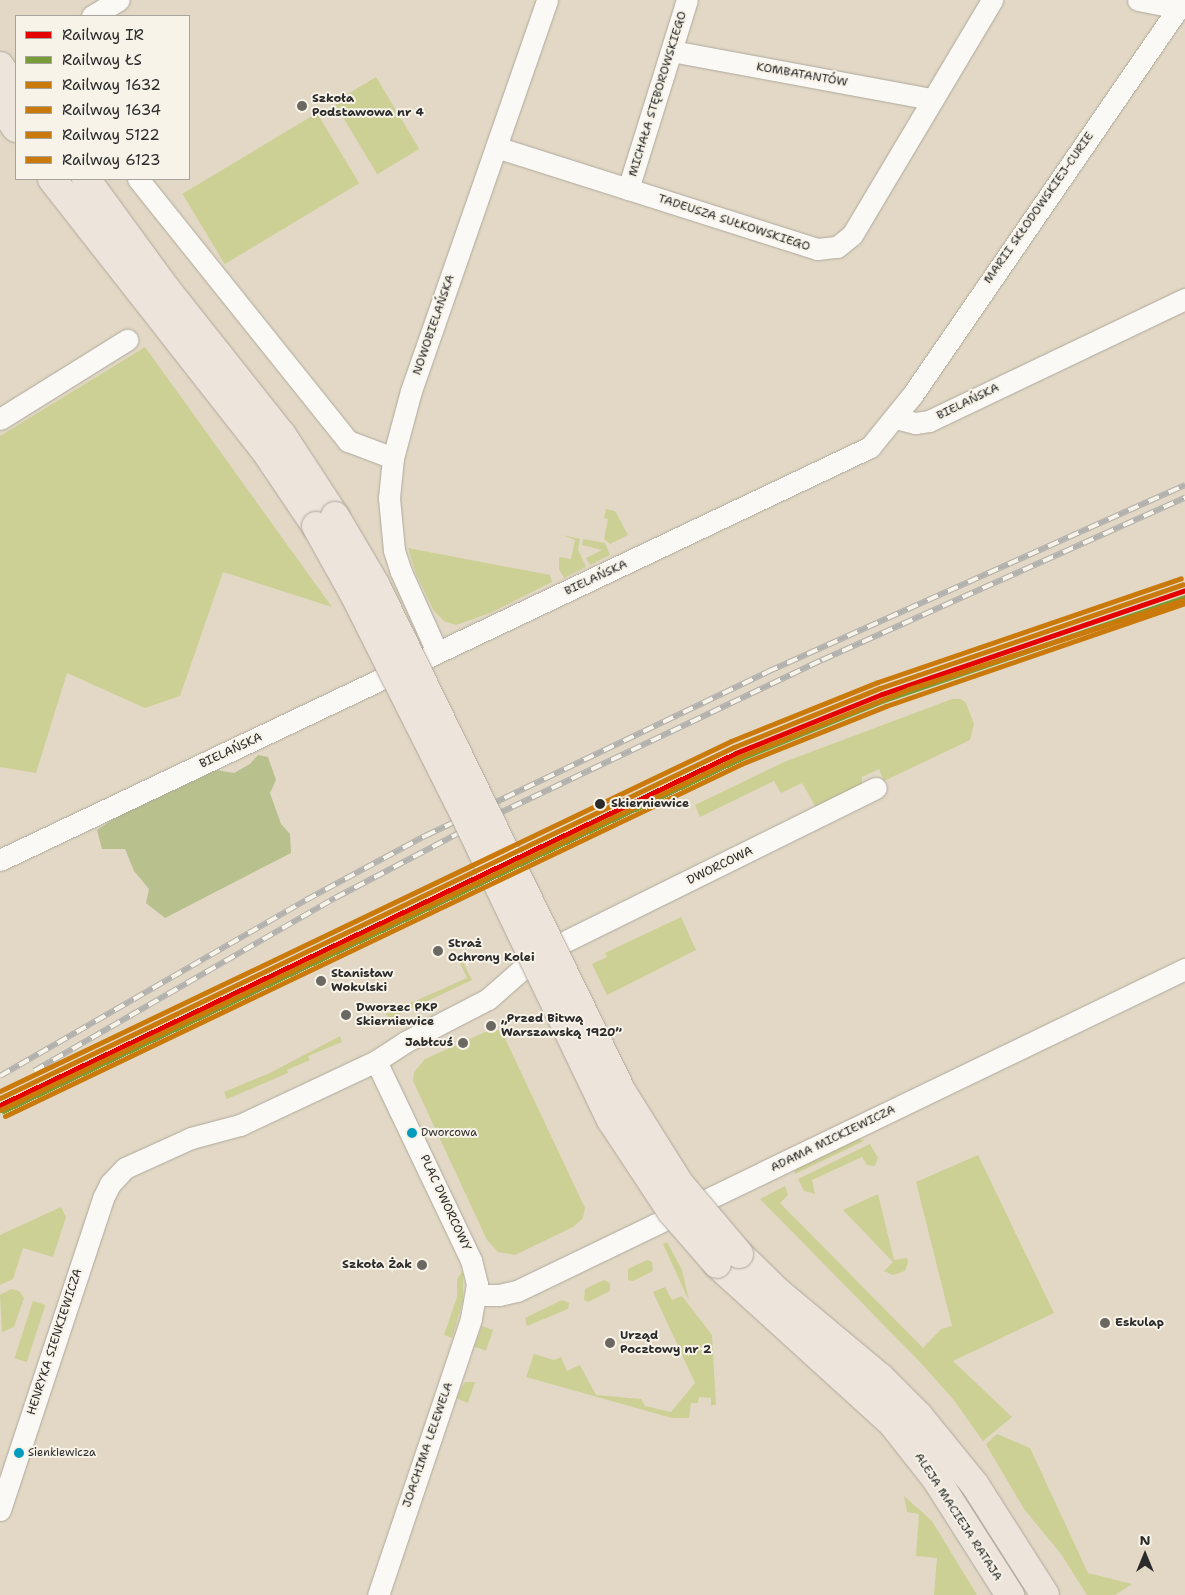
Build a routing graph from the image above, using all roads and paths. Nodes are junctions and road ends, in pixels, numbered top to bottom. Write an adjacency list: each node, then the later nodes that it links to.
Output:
1 (118, 0): 7 (street)
2 (548, 0): 14 (street, NOWOBIELAŃSKA)
3 (687, 0): 8 (street, MICHAŁA STĘBOROWSKIEGO)
4 (992, 0): 11 (street, TADEUSZA SUŁKOWSKIEGO)
5 (1138, 0): 6 (street)
6 (1182, 4): 21 (street, MARII SKŁODOWSKIEJ-CURIE)
7 (94, 15)
8 (672, 51): 11 (street, KOMBATANTÓW); 18 (street, MICHAŁA STĘBOROWSKIEGO)
9 (0, 66): 10 (main road)
10 (15, 89)
11 (932, 99): 18 (street, TADEUSZA SUŁKOWSKIEGO)
12 (0, 105): 13 (main road)
13 (15, 127)
14 (496, 147): 18 (street, TADEUSZA SUŁKOWSKIEGO); 23 (street, NOWOBIELAŃSKA)
15 (53, 180): 24 (main road)
16 (87, 180): 24 (main road)
17 (139, 180): 23 (street)
18 (628, 189)
19 (1185, 299): 21 (street, BIELAŃSKA)
20 (127, 340): 22 (street)
21 (896, 418): 25 (street, BIELAŃSKA)
22 (0, 419)
23 (393, 458): 25 (street, NOWOBIELAŃSKA)
24 (325, 521): 32 (main road, bridge)
25 (437, 652): 27 (street, BIELAŃSKA)
26 (876, 788): 29 (street, DWORCOWA)
27 (0, 860)
28 (1185, 969): 31 (street, ADAMA MICKIEWICZA)
29 (376, 1060): 30 (street, DWORCOWA); 31 (street, PLAC DWORCOWY)
30 (115, 1177): 33 (street, HENRYKA SIENKIEWICZA)
31 (477, 1295): 34 (street, JOACHIMA LELEWELA)
32 (872, 1386): 35 (main road, ALEJA MACIEJA RATAJA); 36 (main road)
33 (0, 1510)
34 (378, 1595)
35 (1010, 1595)
36 (1045, 1595)

